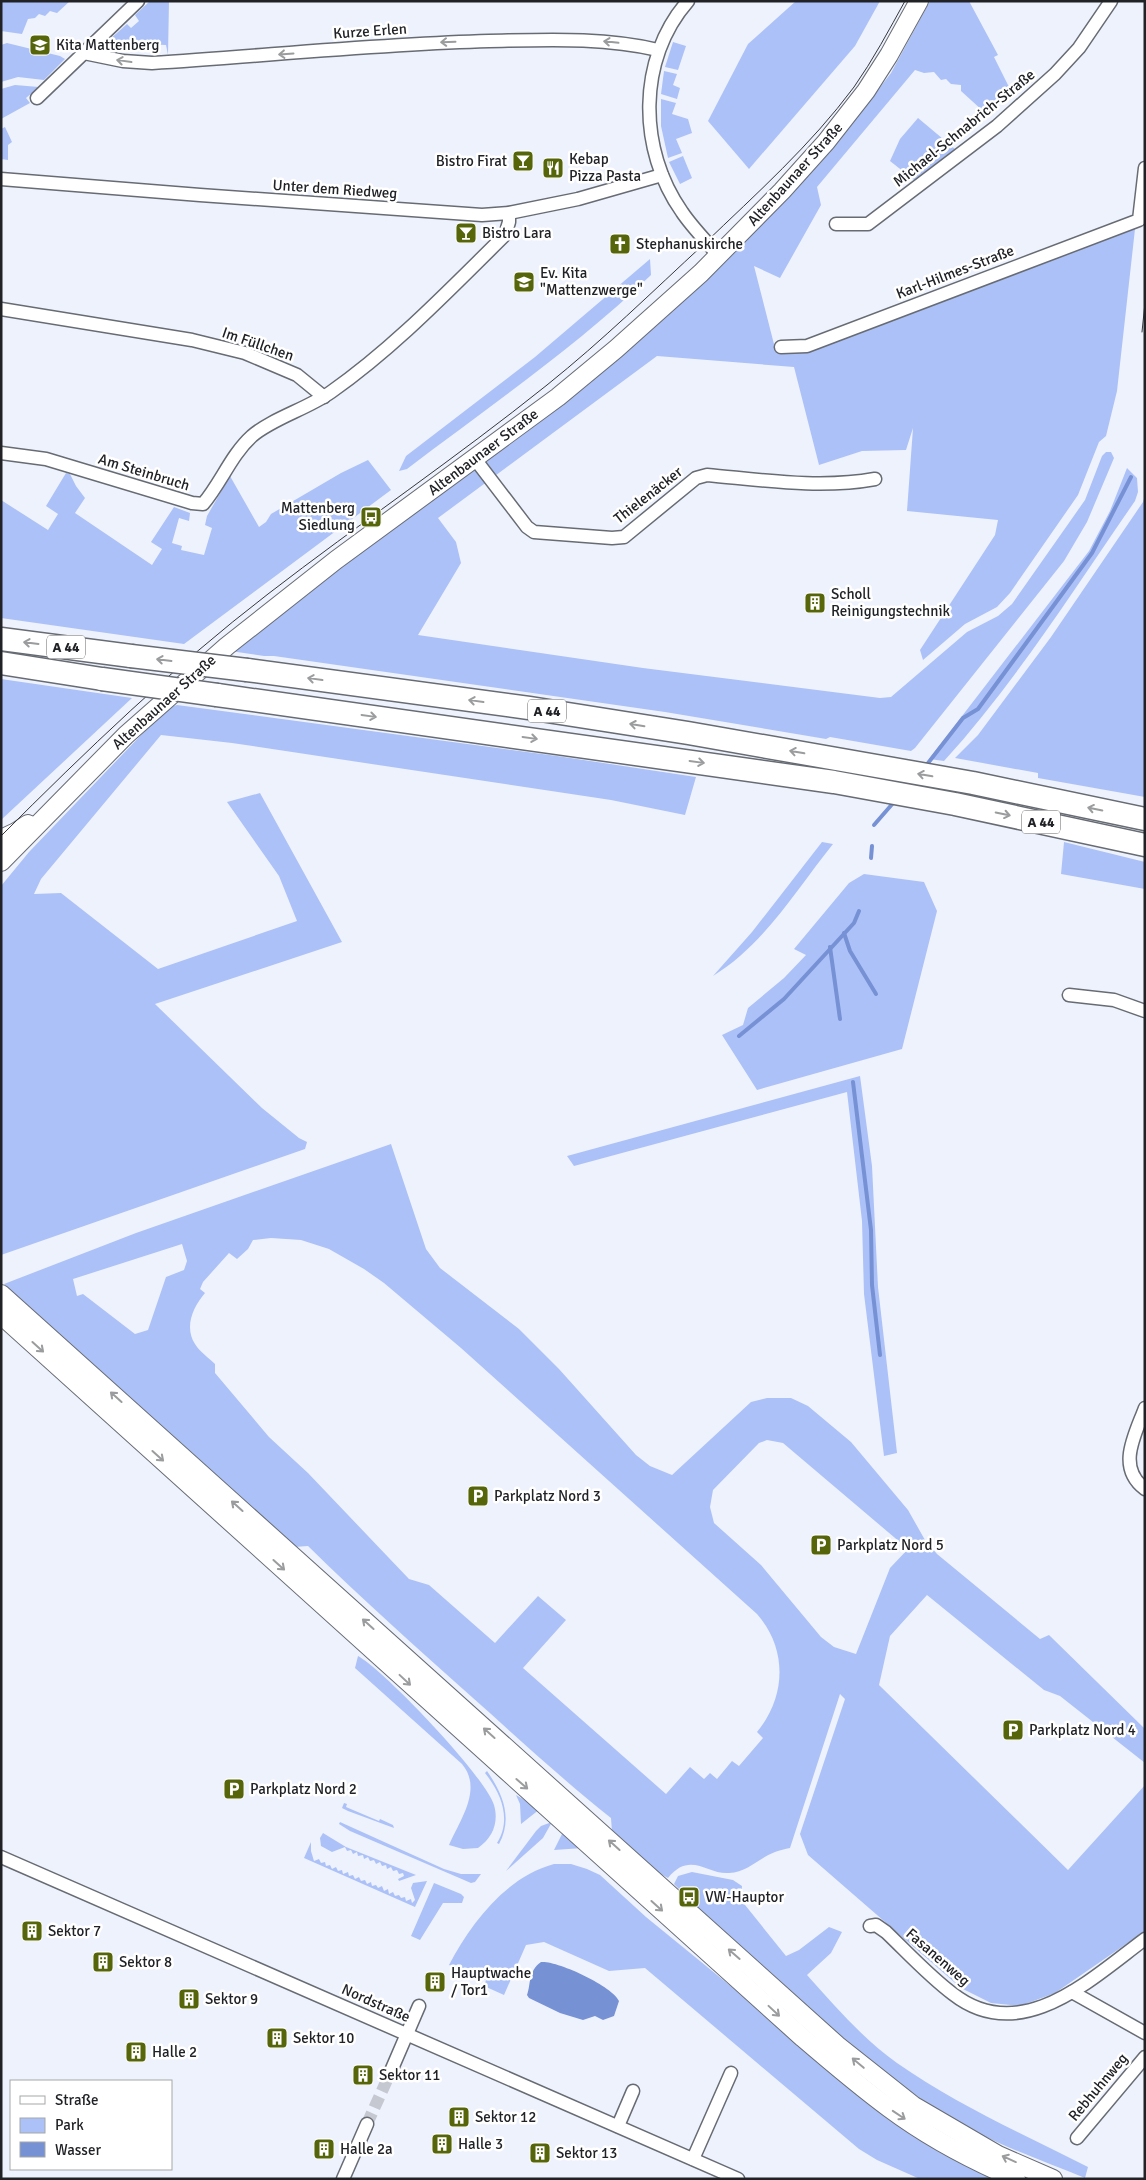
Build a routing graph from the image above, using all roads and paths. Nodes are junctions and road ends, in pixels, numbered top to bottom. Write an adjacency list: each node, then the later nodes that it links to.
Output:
1 (138, 1): 6 (street)
2 (688, 1): 5 (street)
3 (919, 1): 13 (main road, Altenbaunaer Straße)
4 (1111, 1): 12 (street, Michael-Schnabrich-Straße)
5 (658, 50): 6 (street, Kurze Erlen, one-way to 6); 9 (street)
6 (84, 53): 7 (street)
7 (36, 98)
8 (1145, 168): 15 (street, Karl-Hilmes-Straße)
9 (662, 175): 11 (street, Unter dem Riedweg); 13 (street)
10 (1, 179): 11 (street, Unter dem Riedweg)
11 (509, 213): 16 (street)
12 (836, 224)
13 (719, 256): 18 (main road, Altenbaunaer Straße)
14 (1, 309): 16 (street, Im Füllchen)
15 (781, 347)
16 (324, 396): 17 (street, Am Steinbruch)
17 (1, 453)
18 (475, 459): 19 (street, Thielenäcker); 22 (main road, Altenbaunaer Straße)
19 (876, 479)
20 (1, 639): 23 (highway, A 44, one-way to 20, bridge)
21 (1, 663): 25 (highway, A 44, one-way to 25, bridge)
22 (44, 817): 24 (main road); 26 (main road, Altenbaunaer Straße)
23 (1145, 819)
24 (1, 839)
25 (1145, 845)
26 (1, 862)
27 (1069, 995): 28 (street)
28 (1145, 1011)
29 (5, 1305): 49 (main road, one-way to 49); 50 (main road, one-way to 29)
30 (1145, 1408): 31 (street)
31 (1145, 1489)
32 (1, 1857): 38 (street, Nordstraße)
33 (870, 1926): 35 (street, Fasanenweg)
34 (1145, 1939): 35 (street, Fasanenweg)
35 (1072, 1992): 37 (street)
36 (419, 2006): 38 (street)
37 (1145, 2033)
38 (407, 2034): 40 (street); 44 (street, Nordstraße)
39 (1145, 2057): 45 (street, Rebhuhnweg)
40 (391, 2070)
41 (731, 2073): 46 (street)
42 (634, 2091): 44 (street)
43 (367, 2124): 47 (street)
44 (618, 2126): 46 (street, Nordstraße)
45 (1077, 2138)
46 (693, 2159): 48 (street, Nordstraße)
47 (343, 2179)
48 (738, 2179)
49 (1016, 2179)
50 (1054, 2179)

